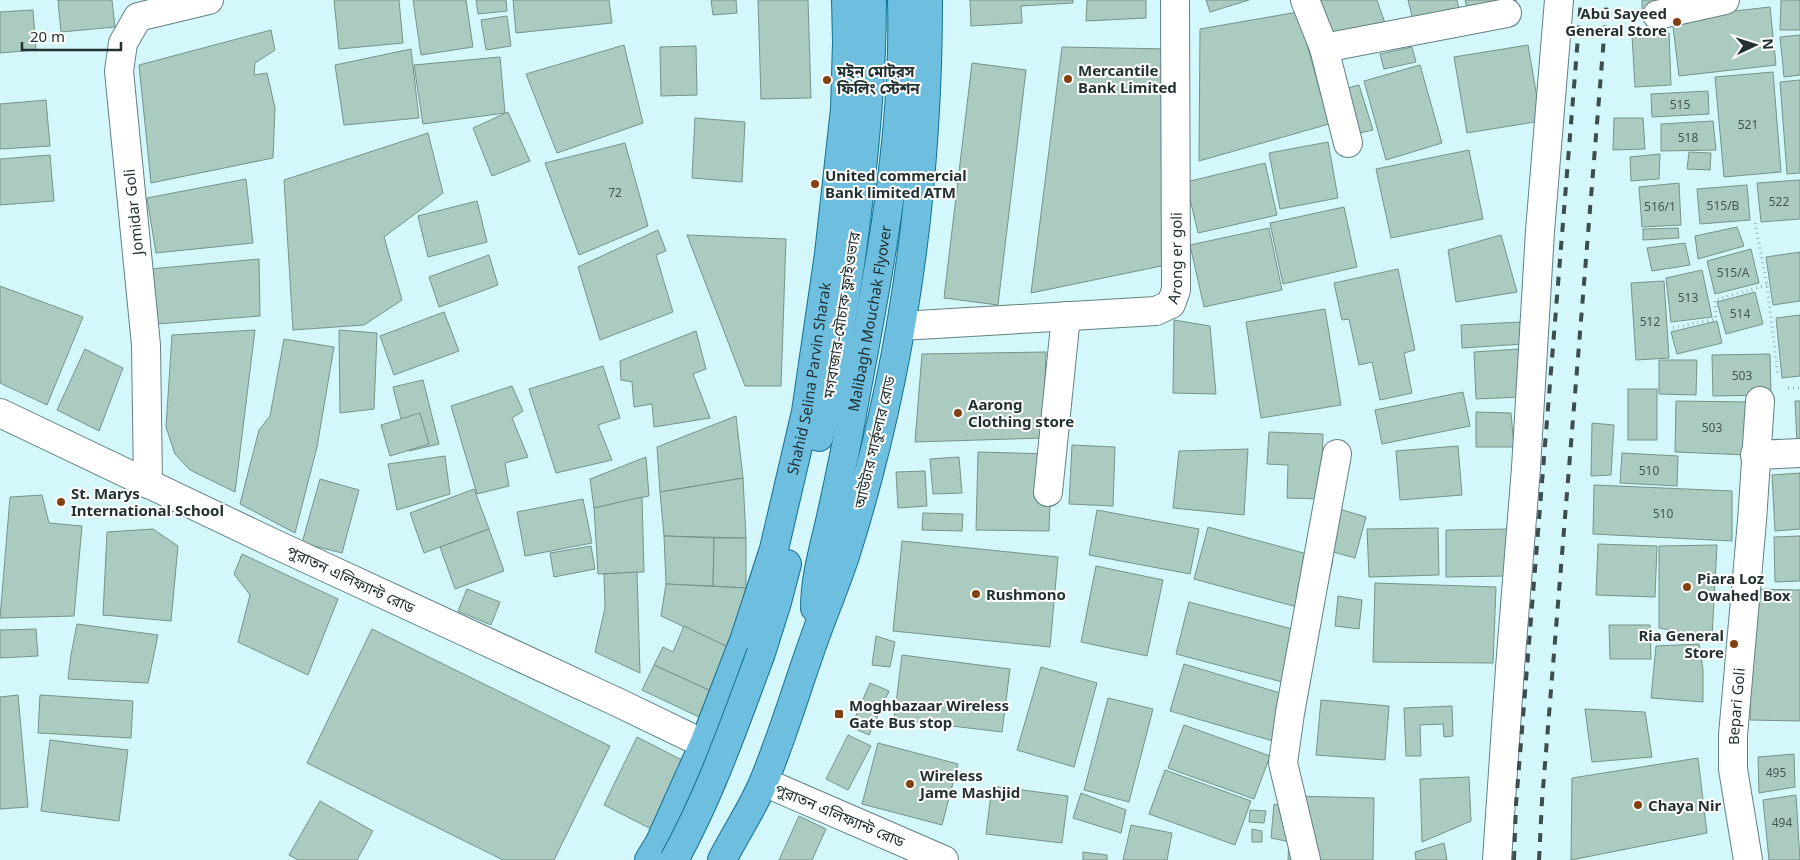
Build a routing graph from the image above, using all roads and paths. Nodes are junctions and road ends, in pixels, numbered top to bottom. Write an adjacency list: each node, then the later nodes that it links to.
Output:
1 (209, 0): 27 (street, Jomidar Goli)
2 (846, 0): 30 (main road, Shahid Selina Parvin Sharak)
3 (872, 0): 33 (main road, মগবাজার-মৌচাক ফ্লাইওভার, bridge)
4 (902, 0): 29 (main road, Malibagh Mouchak Flyover)
5 (928, 0): 17 (main road, আউটার সার্কুলার রোড)
6 (1175, 0): 16 (street, Arong er goli)
7 (1304, 0): 12 (street)
8 (1559, 0): 37 (street)
9 (1725, 0): 11 (street)
10 (1507, 13): 12 (street)
11 (1657, 15)
12 (1324, 48): 13 (street)
13 (1348, 144)
14 (1755, 223): 15 (path)
15 (1767, 285): 18 (path); 19 (path)
16 (1066, 316): 17 (street, Arong er goli); 28 (street)
17 (901, 326): 29 (main road, আউটার সার্কুলার রোড)
18 (1673, 328)
19 (1778, 378)
20 (1784, 388): 21 (path)
21 (1800, 388)
22 (1760, 402): 26 (street, Bepari Goli)
23 (0, 413): 27 (street, পুরাতন এলিফ্যান্ট রোড)
24 (1800, 453): 26 (street)
25 (1337, 454): 36 (street)
26 (1756, 455): 38 (street, Bepari Goli)
27 (148, 484): 30 (street, পুরাতন এলিফ্যান্ট রোড)
28 (1048, 492)
29 (816, 634): 31 (main road, আউটার সার্কুলার রোড)
30 (704, 744): 32 (main road, Shahid Selina Parvin Sharak)
31 (764, 782): 34 (main road, আউটার সার্কুলার রোড); 35 (street, পুরাতন এলিফ্যান্ট রোড)
32 (649, 860)
33 (674, 860)
34 (722, 860)
35 (944, 860)
36 (1306, 860)
37 (1497, 860)
38 (1748, 860)

